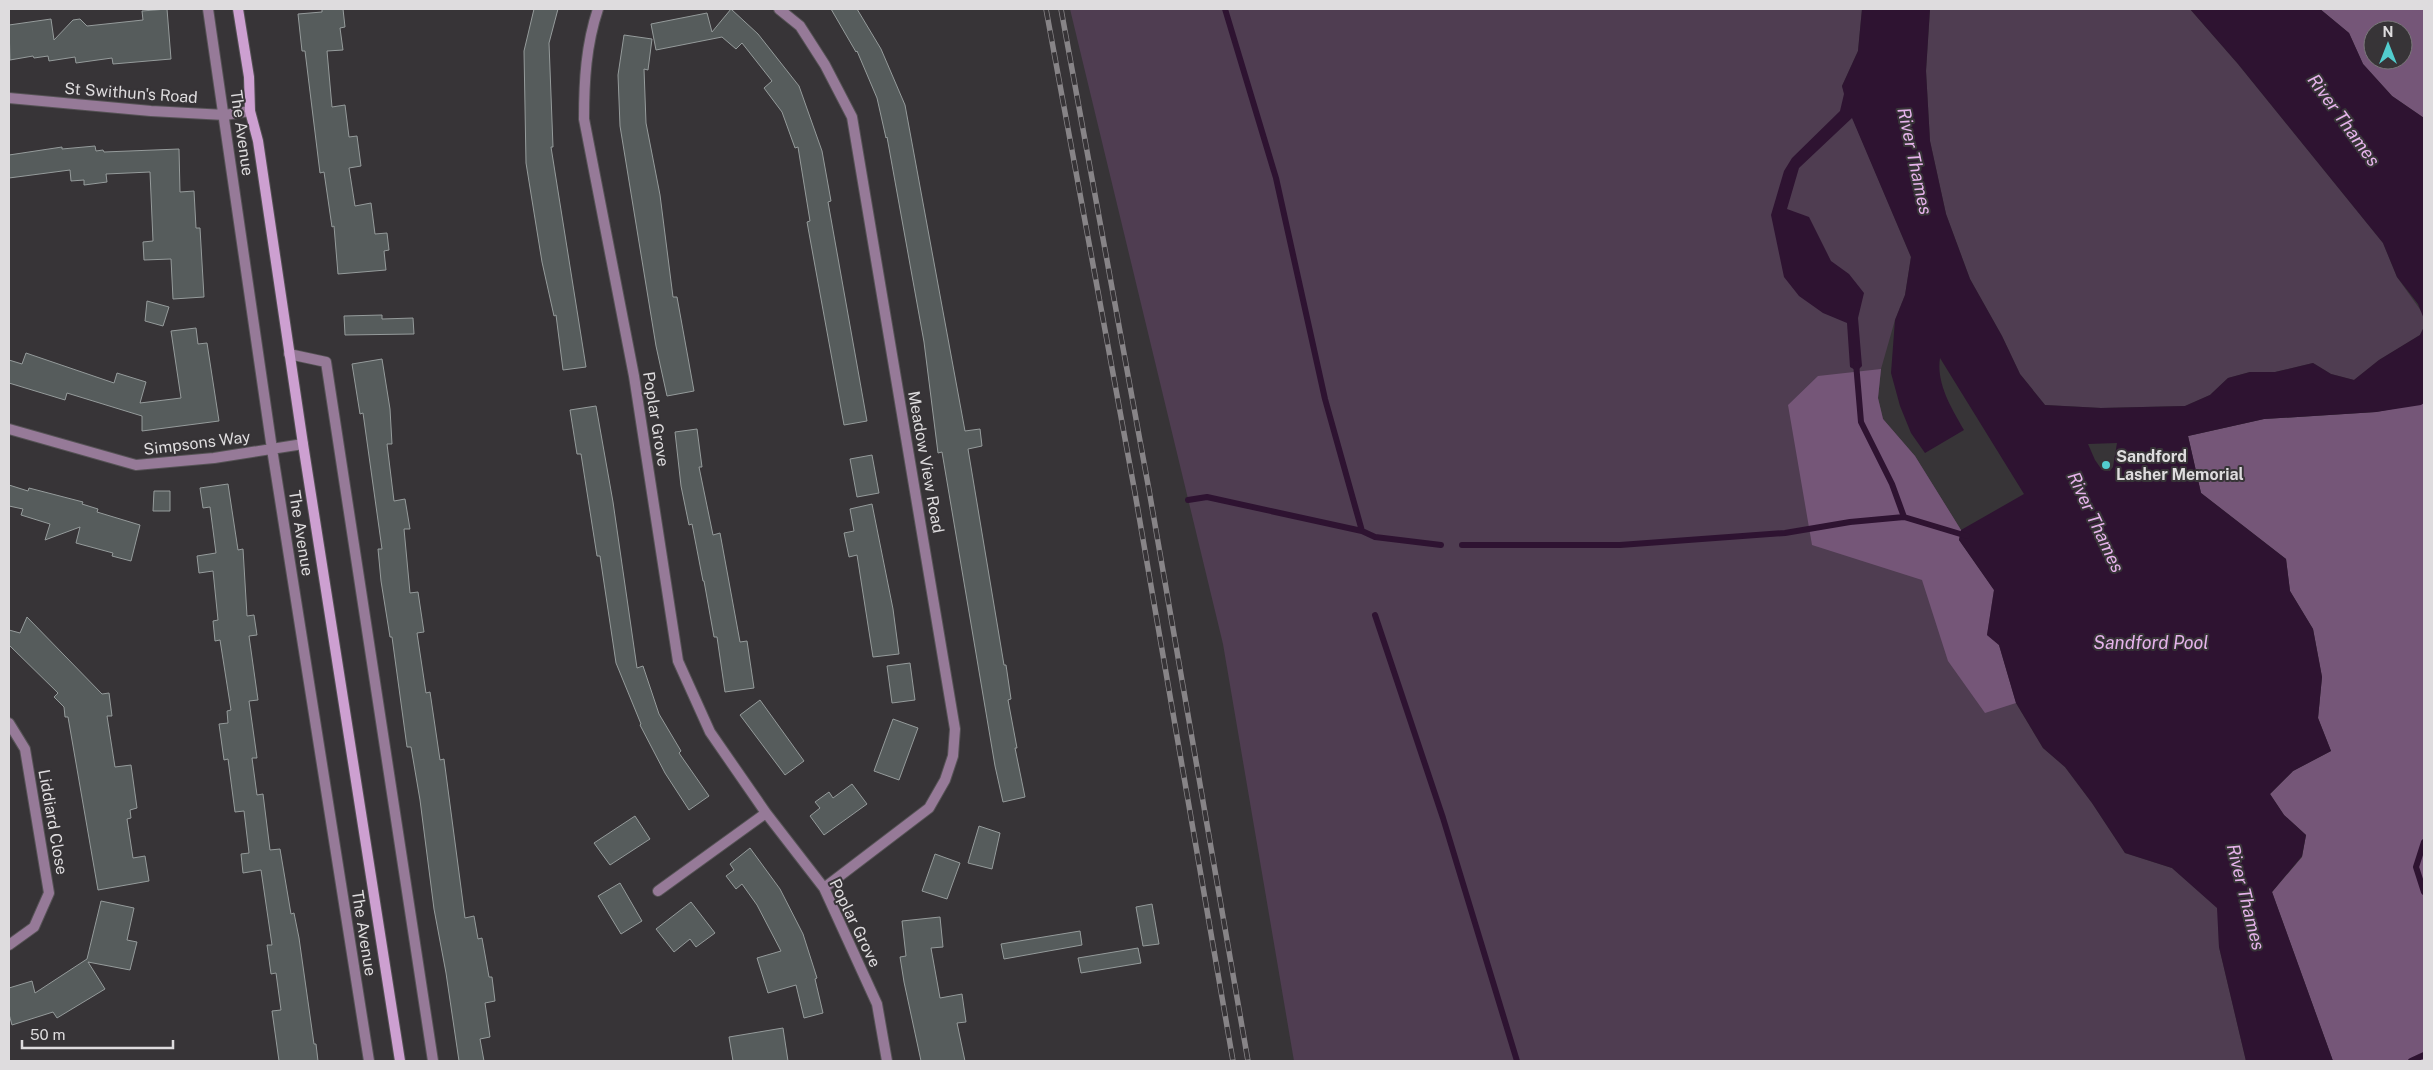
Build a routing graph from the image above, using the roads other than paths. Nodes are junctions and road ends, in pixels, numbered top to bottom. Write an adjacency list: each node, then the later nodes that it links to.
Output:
1 (208, 9): 7 (street, The Avenue)
2 (238, 9): 6 (street, The Avenue)
3 (601, 9): 13 (street, Poplar Grove)
4 (779, 9): 14 (street, Meadow View Road)
5 (9, 98): 7 (street, St Swithun's Road)
6 (250, 111): 7 (street, St Swithun's Road); 8 (street, The Avenue)
7 (224, 115): 11 (street, The Avenue)
8 (289, 354): 10 (street, The Avenue); 19 (street)
9 (9, 429): 11 (street, Simpsons Way)
10 (303, 444): 11 (street, Simpsons Way); 18 (street, The Avenue)
11 (272, 449): 17 (street, The Avenue)
12 (9, 724): 16 (street, Liddiard Close)
13 (766, 813): 14 (street, Poplar Grove); 15 (street)
14 (824, 888): 20 (street, Poplar Grove)
15 (658, 891)
16 (9, 945)
17 (368, 1061)
18 (400, 1061)
19 (433, 1061)
20 (888, 1061)

